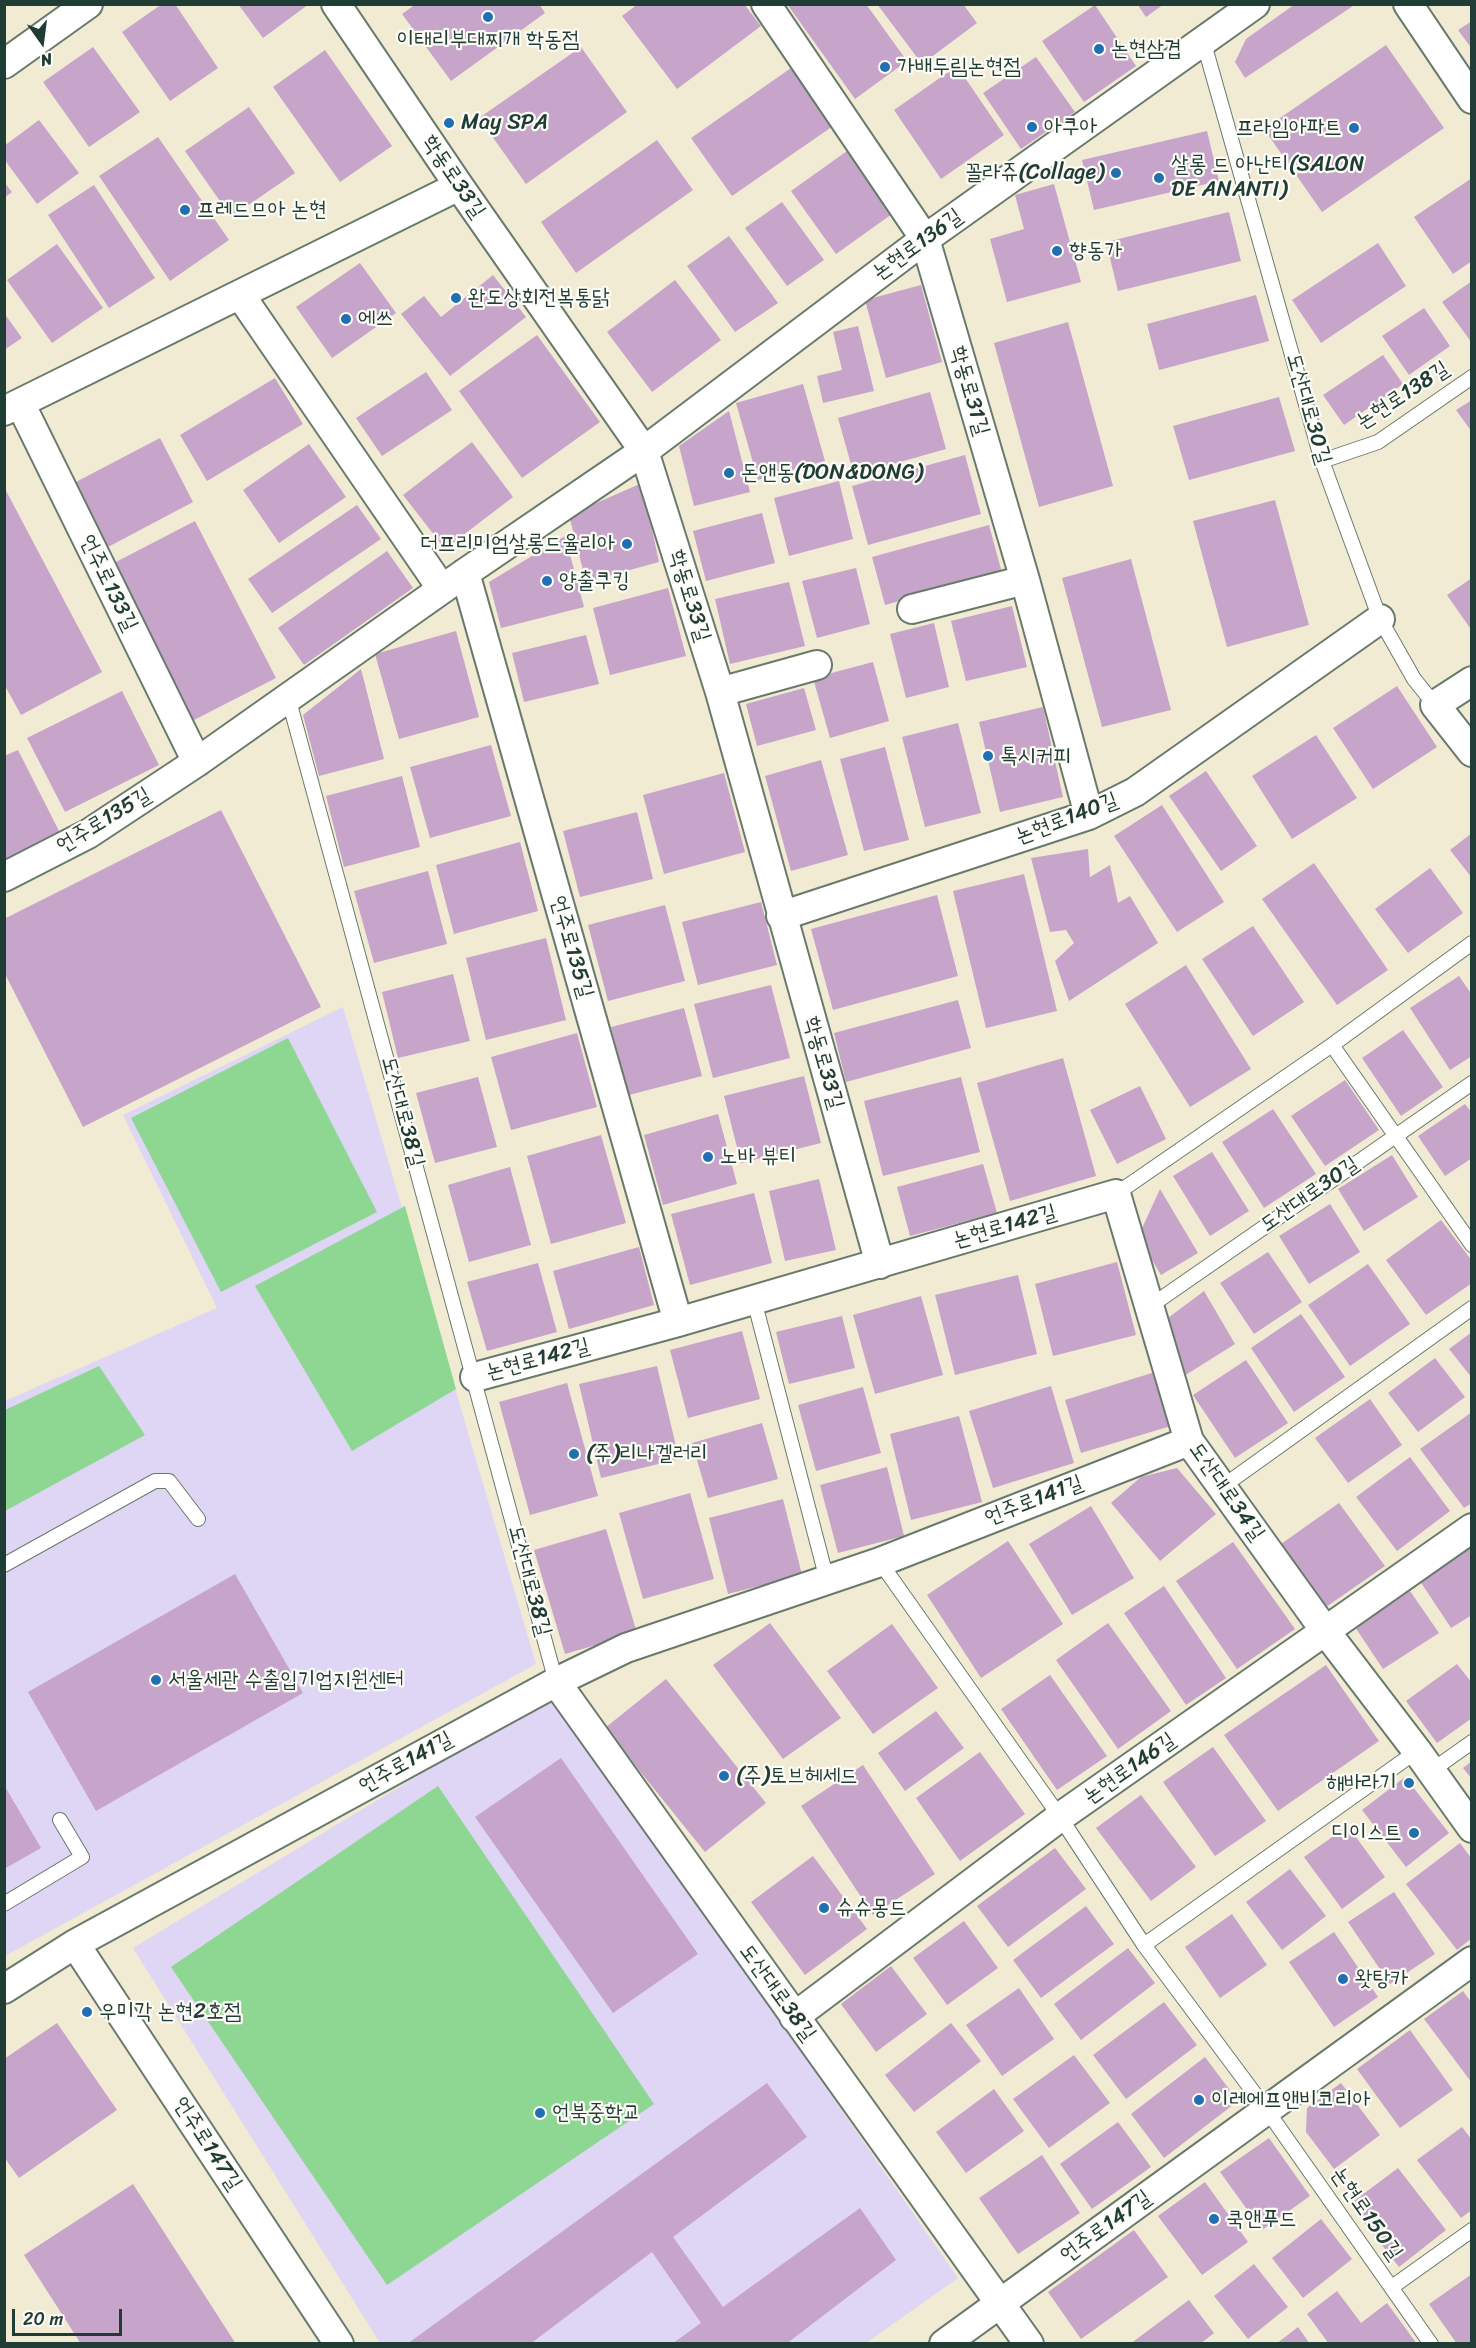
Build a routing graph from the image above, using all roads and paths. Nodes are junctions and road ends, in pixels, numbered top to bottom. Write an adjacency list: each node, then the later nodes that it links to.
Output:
1 (88, 4): 7 (street)
2 (336, 4): 9 (street, 학동로33길)
3 (766, 4): 10 (street, 학동로31길)
4 (1255, 4): 6 (street, 논현로136길)
5 (1408, 4): 8 (street)
6 (1203, 40): 10 (street, 논현로136길); 15 (lane, 도산대로30길)
7 (4, 63)
8 (1472, 99)
9 (459, 186): 11 (street, 언주로133길); 14 (street, 학동로33길)
10 (925, 239): 14 (street, 논현로136길); 17 (street, 학동로31길)
11 (241, 296): 13 (street, 언주로133길); 18 (street)
12 (1472, 377): 15 (lane, 논현로138길)
13 (12, 407): 27 (street, 언주로133길)
14 (644, 451): 16 (street, 언주로135길); 23 (street, 학동로33길)
15 (1323, 461): 20 (lane, 도산대로30길)
16 (465, 573): 18 (street, 언주로135길); 41 (street, 언주로135길)
17 (1025, 580): 19 (street); 28 (street, 학동로31길)
18 (442, 589): 24 (street, 언주로135길)
19 (912, 609)
20 (1380, 619): 25 (lane, 도산대로30길); 28 (street, 논현로140길)
21 (817, 665): 23 (street)
22 (1472, 681): 25 (street)
23 (720, 692): 30 (street, 학동로33길)
24 (288, 697): 27 (street, 언주로135길); 42 (lane, 도산대로38길)
25 (1435, 705): 26 (street, 도산대로30길)
26 (1472, 752)
27 (196, 762): 29 (street, 언주로135길)
28 (1089, 815): 30 (street, 논현로140길)
29 (4, 877)
30 (781, 916): 37 (street, 학동로33길)
31 (1472, 943): 32 (lane, 논현로142길)
32 (1332, 1045): 34 (lane); 35 (lane, 논현로142길)
33 (1472, 1083): 34 (lane, 도산대로30길)
34 (1396, 1134): 36 (lane); 39 (lane, 도산대로30길)
35 (1116, 1194): 37 (street, 논현로142길); 39 (street, 도산대로34길)
36 (1472, 1245)
37 (879, 1264): 38 (street, 논현로142길)
38 (754, 1300): 41 (street, 논현로142길); 49 (lane)
39 (1149, 1307): 43 (street, 도산대로34길)
40 (1472, 1308): 44 (lane)
41 (678, 1322): 42 (street, 논현로142길)
42 (475, 1377): 51 (lane, 도산대로38길)
43 (1189, 1440): 44 (street, 도산대로34길); 47 (street, 언주로141길)
44 (1222, 1487): 50 (street, 도산대로34길)
45 (198, 1519): 48 (lane)
46 (1472, 1528): 50 (street, 논현로146길)
47 (880, 1562): 49 (street, 언주로141길); 54 (lane)
48 (4, 1565)
49 (827, 1580): 51 (street, 언주로141길)
50 (1326, 1632): 53 (street, 도산대로34길); 54 (street, 논현로146길)
51 (556, 1682): 58 (street, 언주로141길); 62 (street, 도산대로38길)
52 (1472, 1742): 53 (lane)
53 (1424, 1761): 56 (street, 도산대로34길); 59 (lane)
54 (1060, 1817): 59 (lane); 62 (street, 논현로146길)
55 (60, 1820): 57 (lane)
56 (1472, 1827)
57 (4, 1904)
58 (75, 1944): 61 (street, 언주로141길); 67 (street, 언주로147길)
59 (1143, 1945): 63 (lane)
60 (1472, 1961): 63 (street, 언주로147길)
61 (4, 1989)
62 (794, 2017): 66 (street, 도산대로38길)
63 (1266, 2109): 65 (lane, 논현로150길); 66 (street, 언주로147길)
64 (1472, 2230): 65 (lane)
65 (1392, 2288): 70 (lane, 논현로150길)
66 (1000, 2305): 68 (street, 언주로147길); 69 (street, 도산대로38길)
67 (339, 2343)
68 (944, 2343)
69 (1029, 2343)
70 (1431, 2343)

